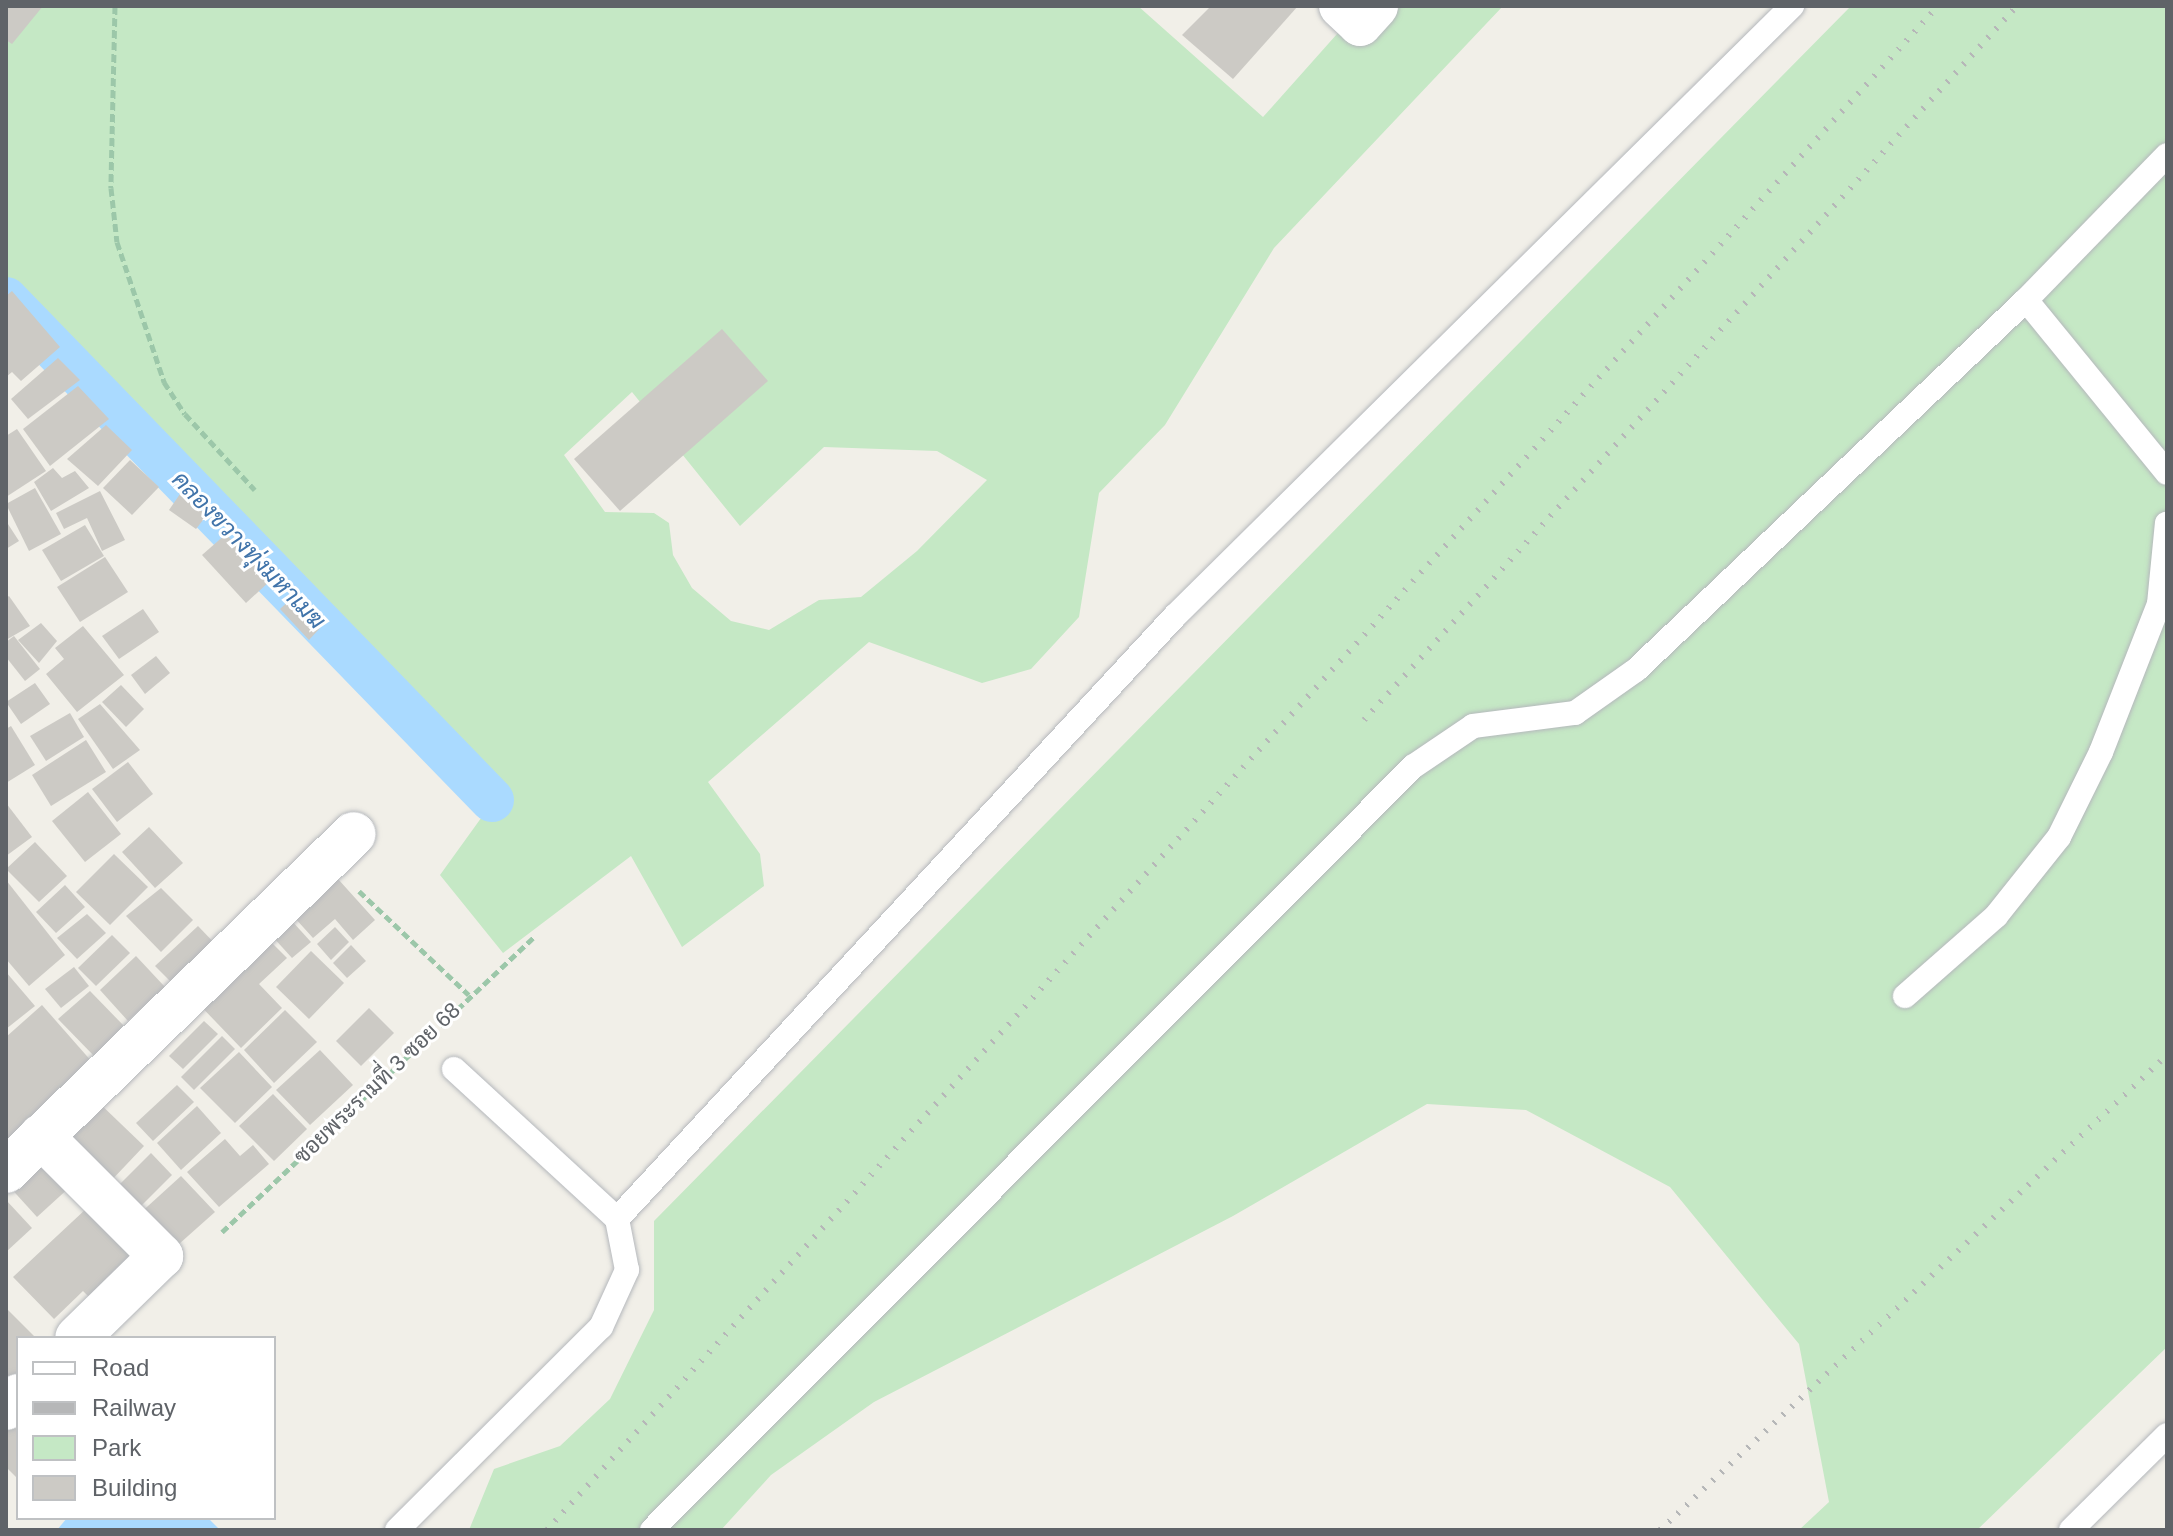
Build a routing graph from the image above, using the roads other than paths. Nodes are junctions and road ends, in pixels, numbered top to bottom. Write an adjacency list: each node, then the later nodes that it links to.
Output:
1 (1341, 6): 2 (street)
2 (1376, 6)
3 (1792, 6): 13 (lane)
4 (2167, 155): 5 (lane)
5 (2026, 300): 6 (lane); 17 (lane)
6 (2167, 473)
7 (2167, 523): 9 (lane)
8 (340, 847): 11 (street)
9 (1905, 996)
10 (454, 1069): 13 (lane)
11 (41, 1136): 12 (street); 14 (street)
12 (6, 1171)
13 (617, 1219): 16 (lane)
14 (79, 1336)
15 (2167, 1435): 18 (lane)
16 (398, 1530)
17 (652, 1530)
18 (2071, 1530)

